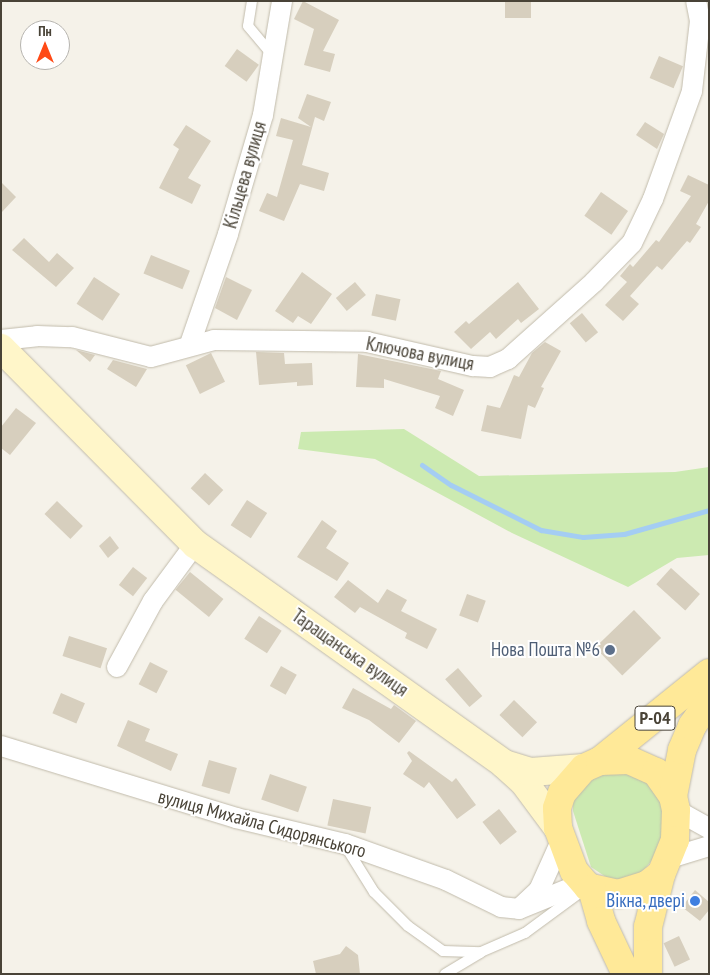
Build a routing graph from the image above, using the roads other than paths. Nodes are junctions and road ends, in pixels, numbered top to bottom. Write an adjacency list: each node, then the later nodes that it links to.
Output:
1 (252, 1): 4 (lane)
2 (282, 1): 4 (street, Кільцева вулиця)
3 (696, 1): 6 (street, Ключова вулиця)
4 (272, 55): 6 (street, Кільцева вулиця)
5 (1, 340): 6 (street, Ключова вулиця)
6 (190, 344)
7 (1, 348): 8 (main road, Таращанська вулиця)
8 (195, 544): 9 (street); 13 (main road, Таращанська вулиця)
9 (117, 667)
10 (709, 673): 14 (main road, Р-04)
11 (709, 702): 15 (main road, Р-04)
12 (1, 746): 18 (street, вулиця Михайла Сидорянського)
13 (504, 764): 14 (main road, Таращанська вулиця); 17 (main road, Таращанська вулиця)
14 (592, 764): 15 (main road, Р-04); 17 (main road, Р-04)
15 (674, 803): 16 (street); 20 (main road, Р-04)
16 (709, 828)
17 (560, 834): 21 (main road, Р-04); 22 (street)
18 (345, 844): 22 (street, вулиця Михайла Сидорянського); 23 (lane)
19 (709, 846): 20 (street)
20 (665, 866): 21 (main road); 26 (main road, Р-04)
21 (588, 886): 22 (street); 23 (lane); 25 (main road, Р-04)
22 (518, 909)
23 (481, 952): 24 (lane)
24 (445, 974)
25 (626, 974)
26 (648, 974)

